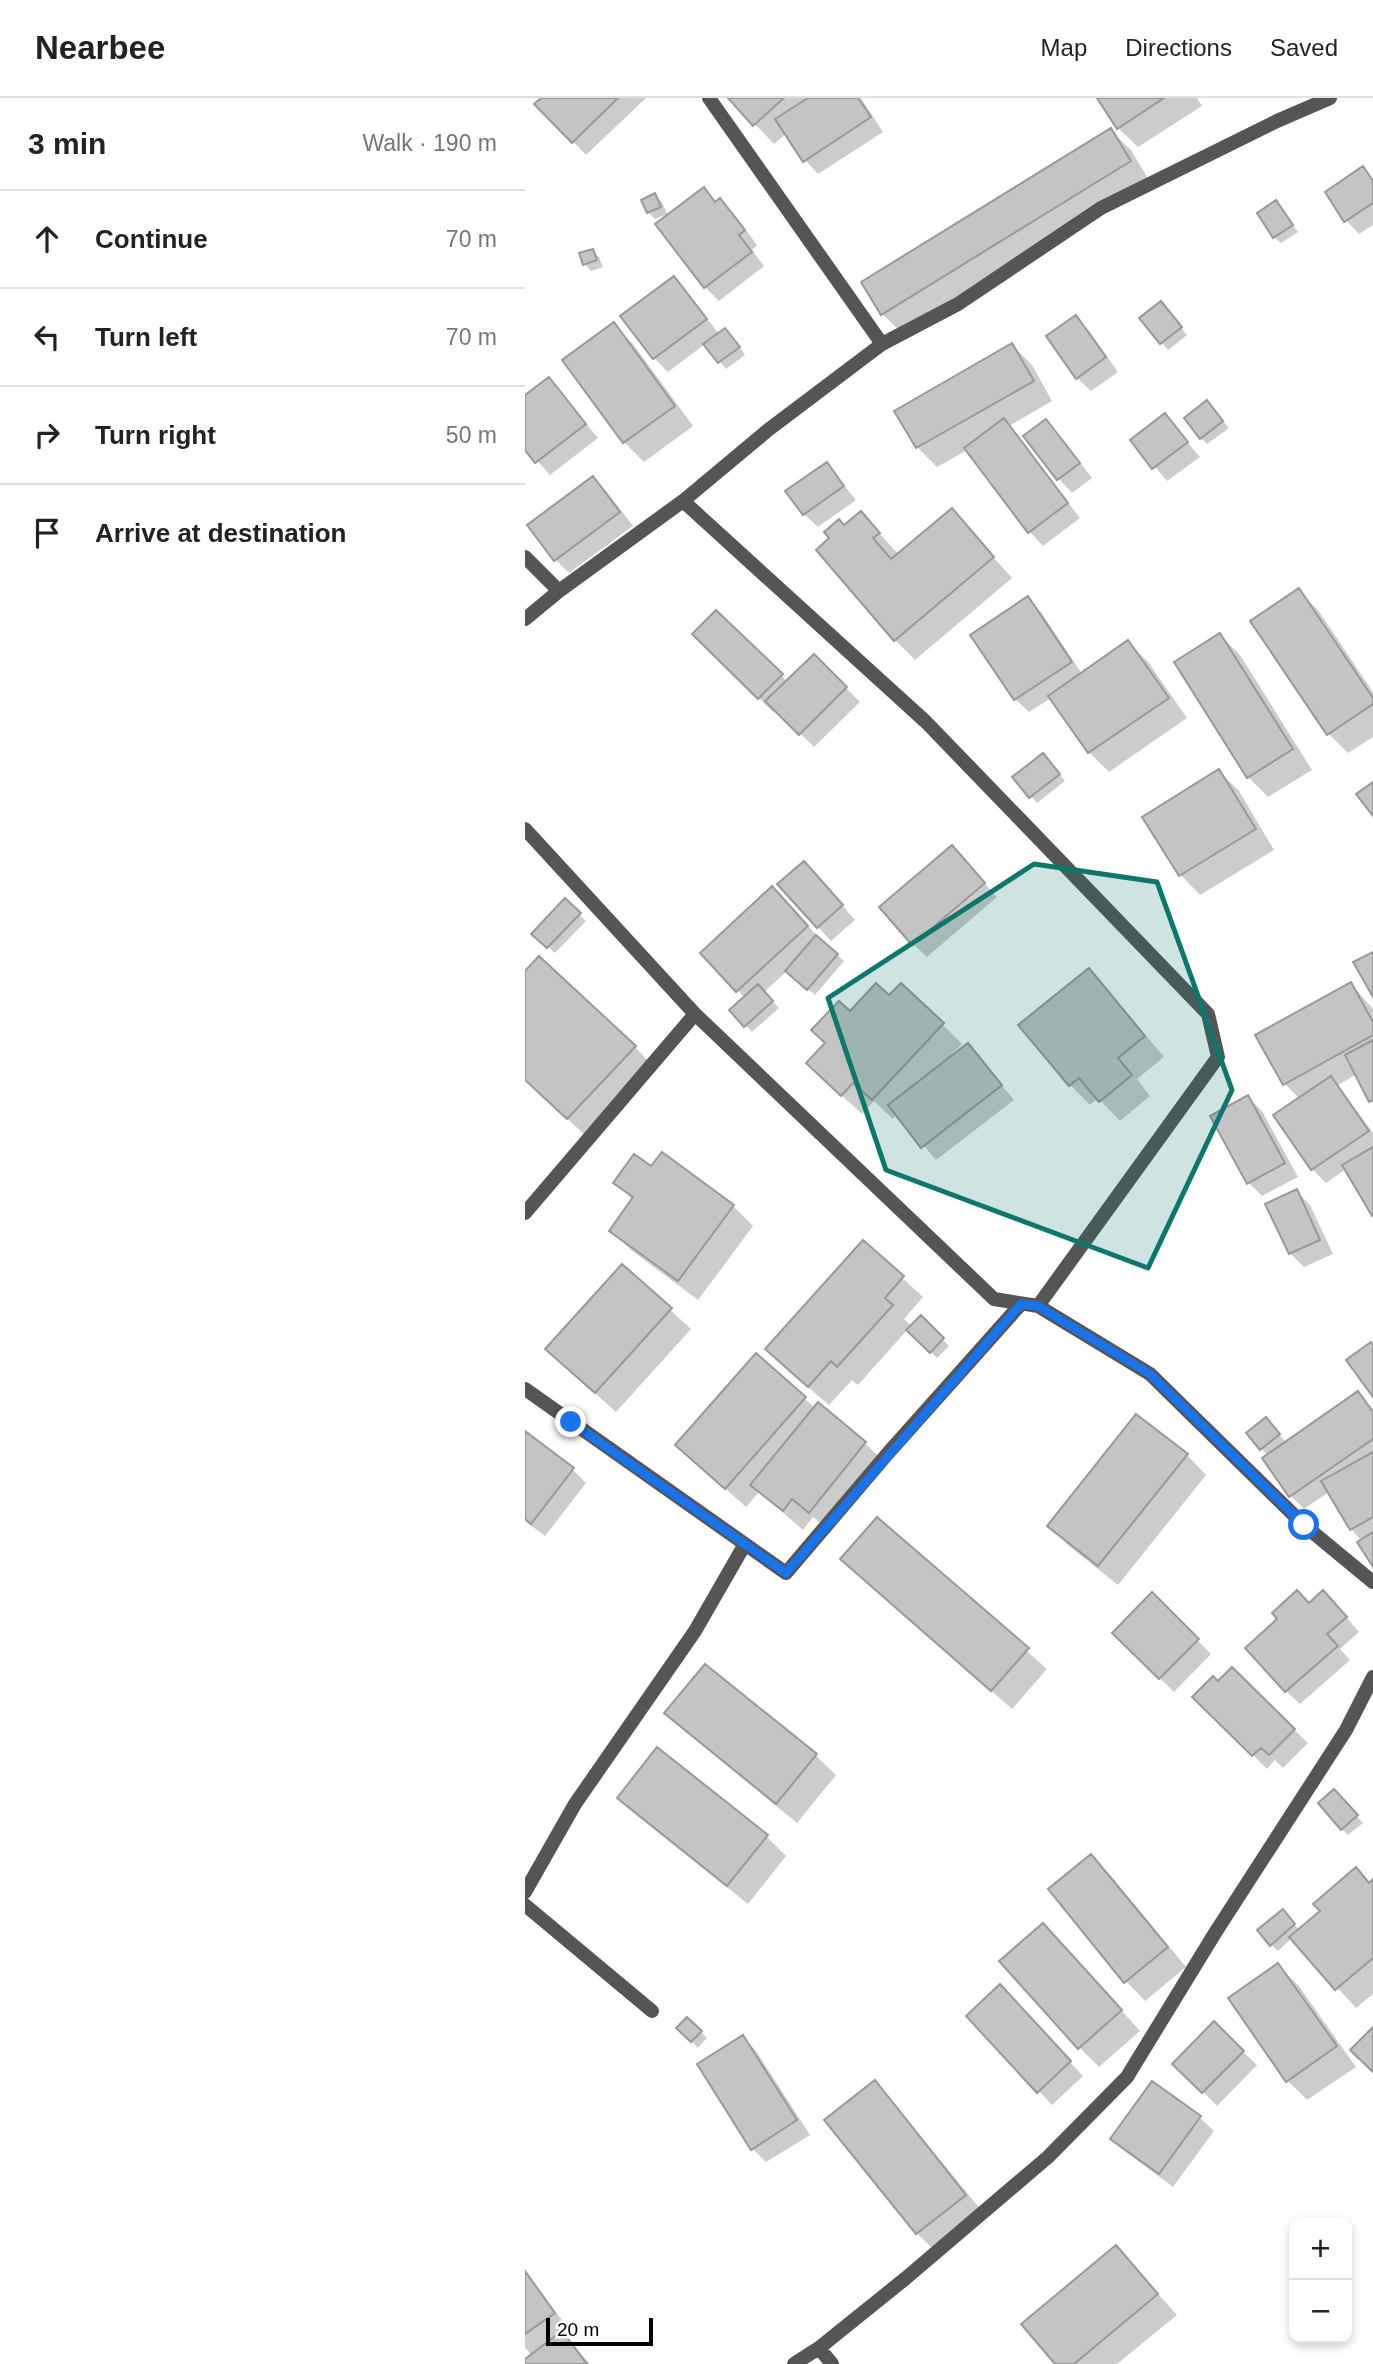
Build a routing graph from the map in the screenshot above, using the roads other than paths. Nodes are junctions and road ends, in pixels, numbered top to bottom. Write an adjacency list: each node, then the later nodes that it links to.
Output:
1 (709, 98): 3 (street)
2 (1330, 98): 3 (street)
3 (882, 344): 4 (street)
4 (683, 501): 6 (street); 12 (street)
5 (525, 557): 6 (street)
6 (559, 591): 7 (street)
7 (525, 619)
8 (525, 829): 9 (street)
9 (695, 1014): 10 (street); 11 (street)
10 (525, 1213)
11 (1021, 1304): 12 (street); 14 (street)
12 (1038, 1306): 15 (street)
13 (525, 1389): 14 (street)
14 (745, 1544): 17 (street)
15 (1373, 1582)
16 (1373, 1677): 20 (street)
17 (525, 1892)
18 (525, 1905): 19 (street)
19 (652, 2011)
20 (819, 2348): 21 (street); 22 (street)
21 (795, 2364)
22 (832, 2364)

